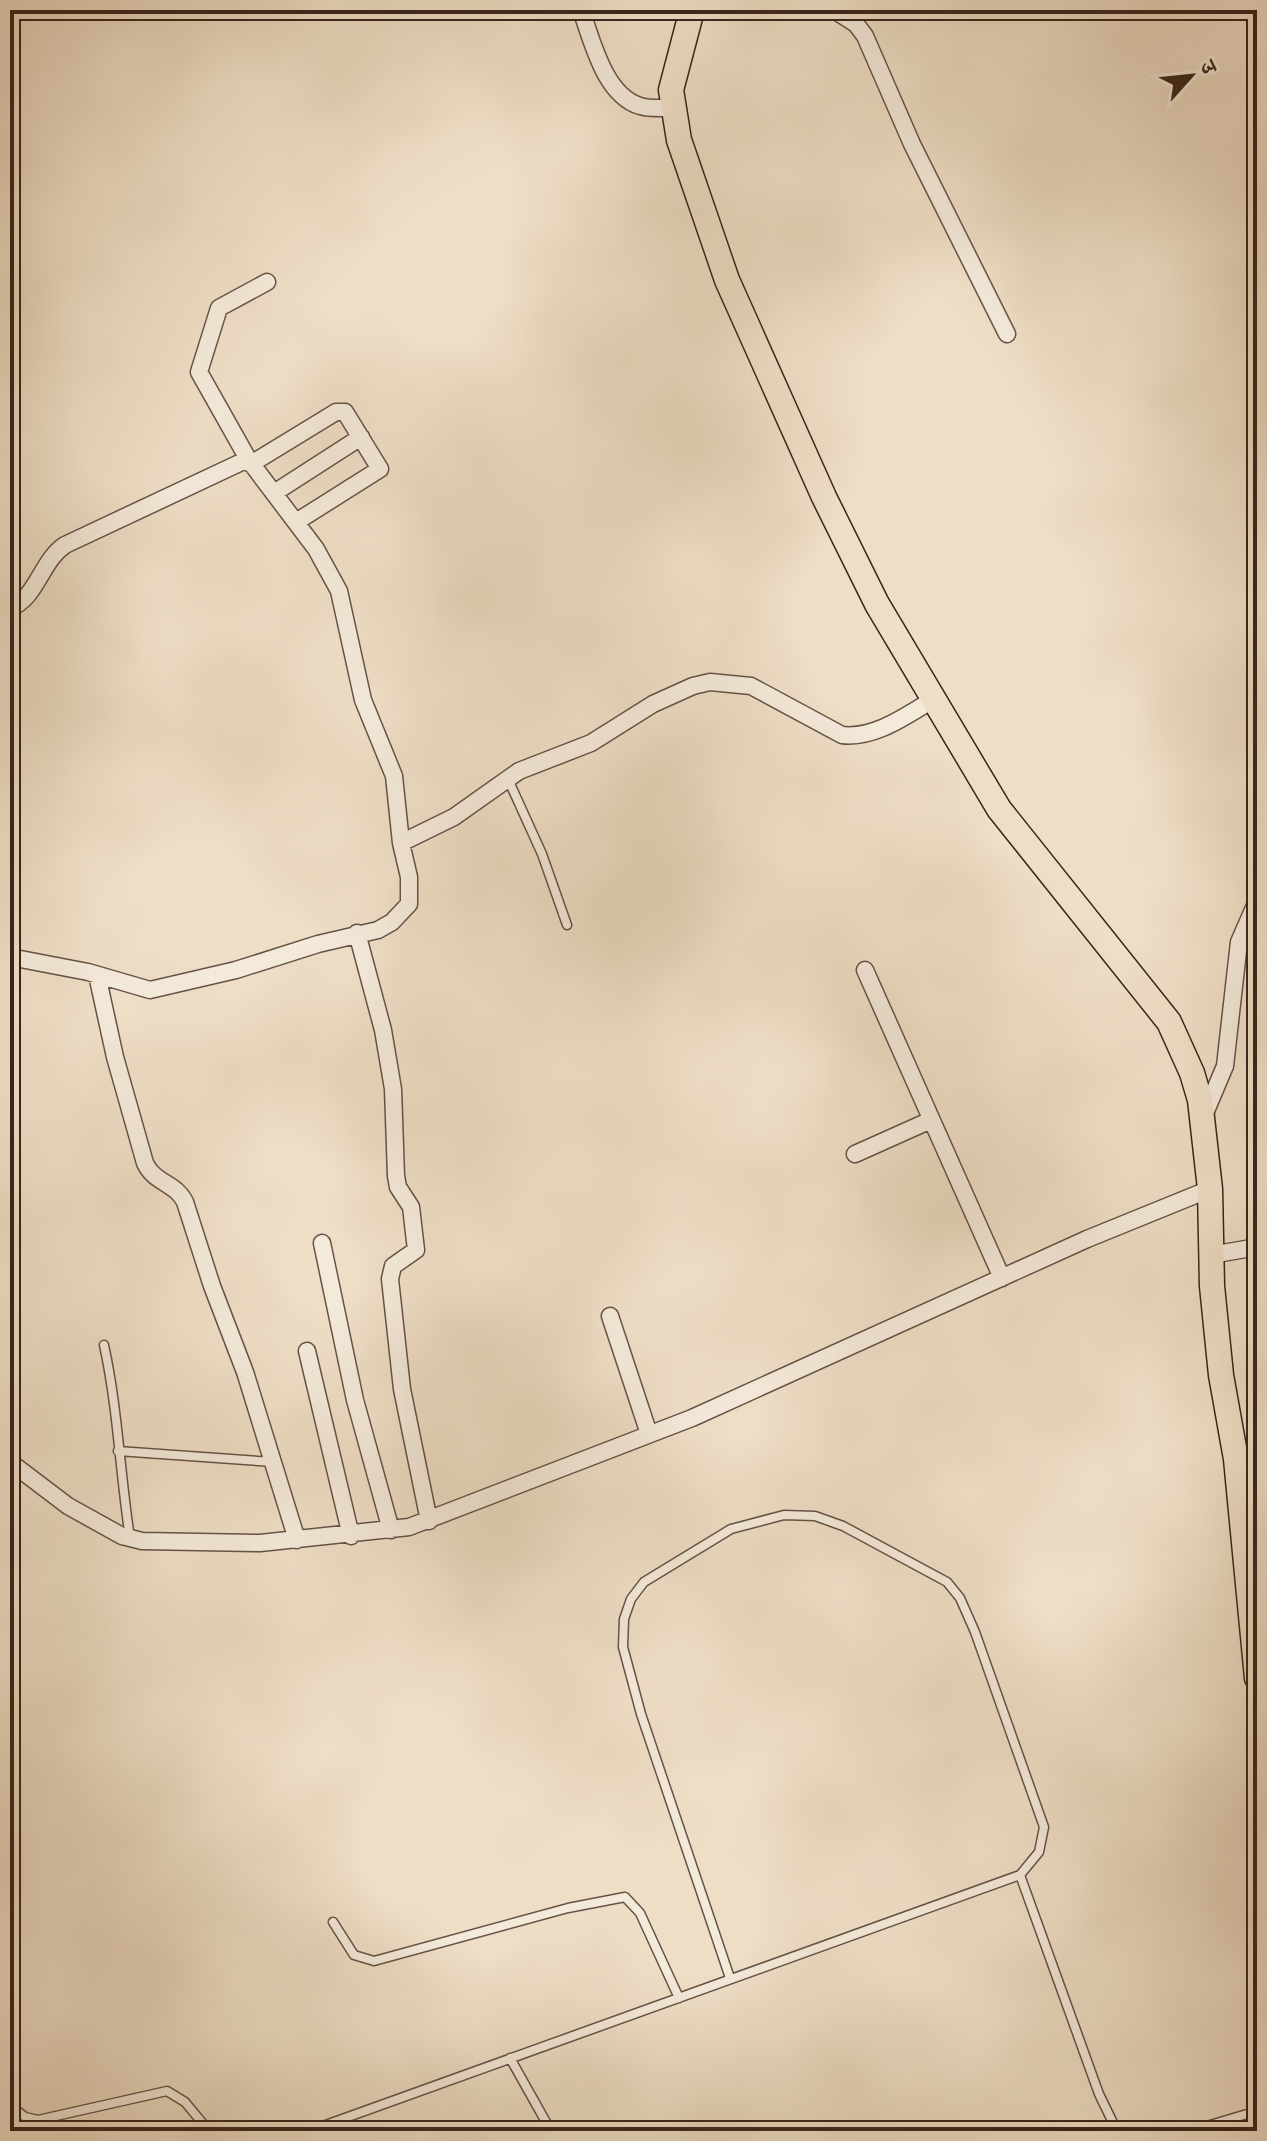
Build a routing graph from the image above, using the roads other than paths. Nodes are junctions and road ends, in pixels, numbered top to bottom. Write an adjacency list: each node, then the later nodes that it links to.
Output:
1 (581, 10): 4 (street)
2 (692, 10): 4 (main road)
3 (834, 10): 6 (street)
4 (672, 108): 12 (main road)
5 (267, 282): 8 (street)
6 (1007, 334)
7 (361, 437): 8 (street); 9 (street); 10 (street)
8 (249, 462): 9 (street); 11 (street)
9 (274, 493): 10 (street)
10 (296, 522): 14 (street)
11 (10, 608)
12 (934, 699): 13 (street); 21 (main road)
13 (507, 777): 14 (street); 16 (lane)
14 (401, 843): 17 (street)
15 (1257, 901): 21 (street)
16 (567, 925)
17 (357, 933): 20 (street); 36 (street)
18 (10, 957): 20 (street)
19 (865, 970): 22 (street)
20 (97, 975): 35 (street)
21 (1202, 1118): 24 (main road)
22 (931, 1120): 23 (street); 28 (street)
23 (855, 1154)
24 (1210, 1189): 27 (main road); 28 (street)
25 (322, 1243): 37 (street)
26 (1257, 1247): 27 (street)
27 (1211, 1255): 41 (main road)
28 (1002, 1278): 32 (street)
29 (610, 1316): 32 (street)
30 (104, 1345): 33 (lane)
31 (307, 1351): 38 (street)
32 (649, 1434): 36 (street)
33 (118, 1451): 35 (lane); 39 (lane)
34 (10, 1462): 39 (street)
35 (274, 1462): 40 (street)
36 (429, 1521): 37 (street)
37 (391, 1530): 38 (street)
38 (351, 1536): 40 (street)
39 (130, 1538): 40 (street)
40 (297, 1540)
41 (1257, 1678)
42 (1020, 1875): 44 (lane); 44 (lane); 52 (lane)
43 (333, 1922): 45 (lane)
44 (730, 1978): 45 (lane)
45 (679, 1998): 46 (lane)
46 (510, 2058): 50 (lane); 51 (lane)
47 (10, 2105): 49 (lane)
48 (1257, 2111): 53 (lane)
49 (209, 2131)
50 (309, 2131)
51 (551, 2131)
52 (1117, 2131)
53 (1190, 2131)

